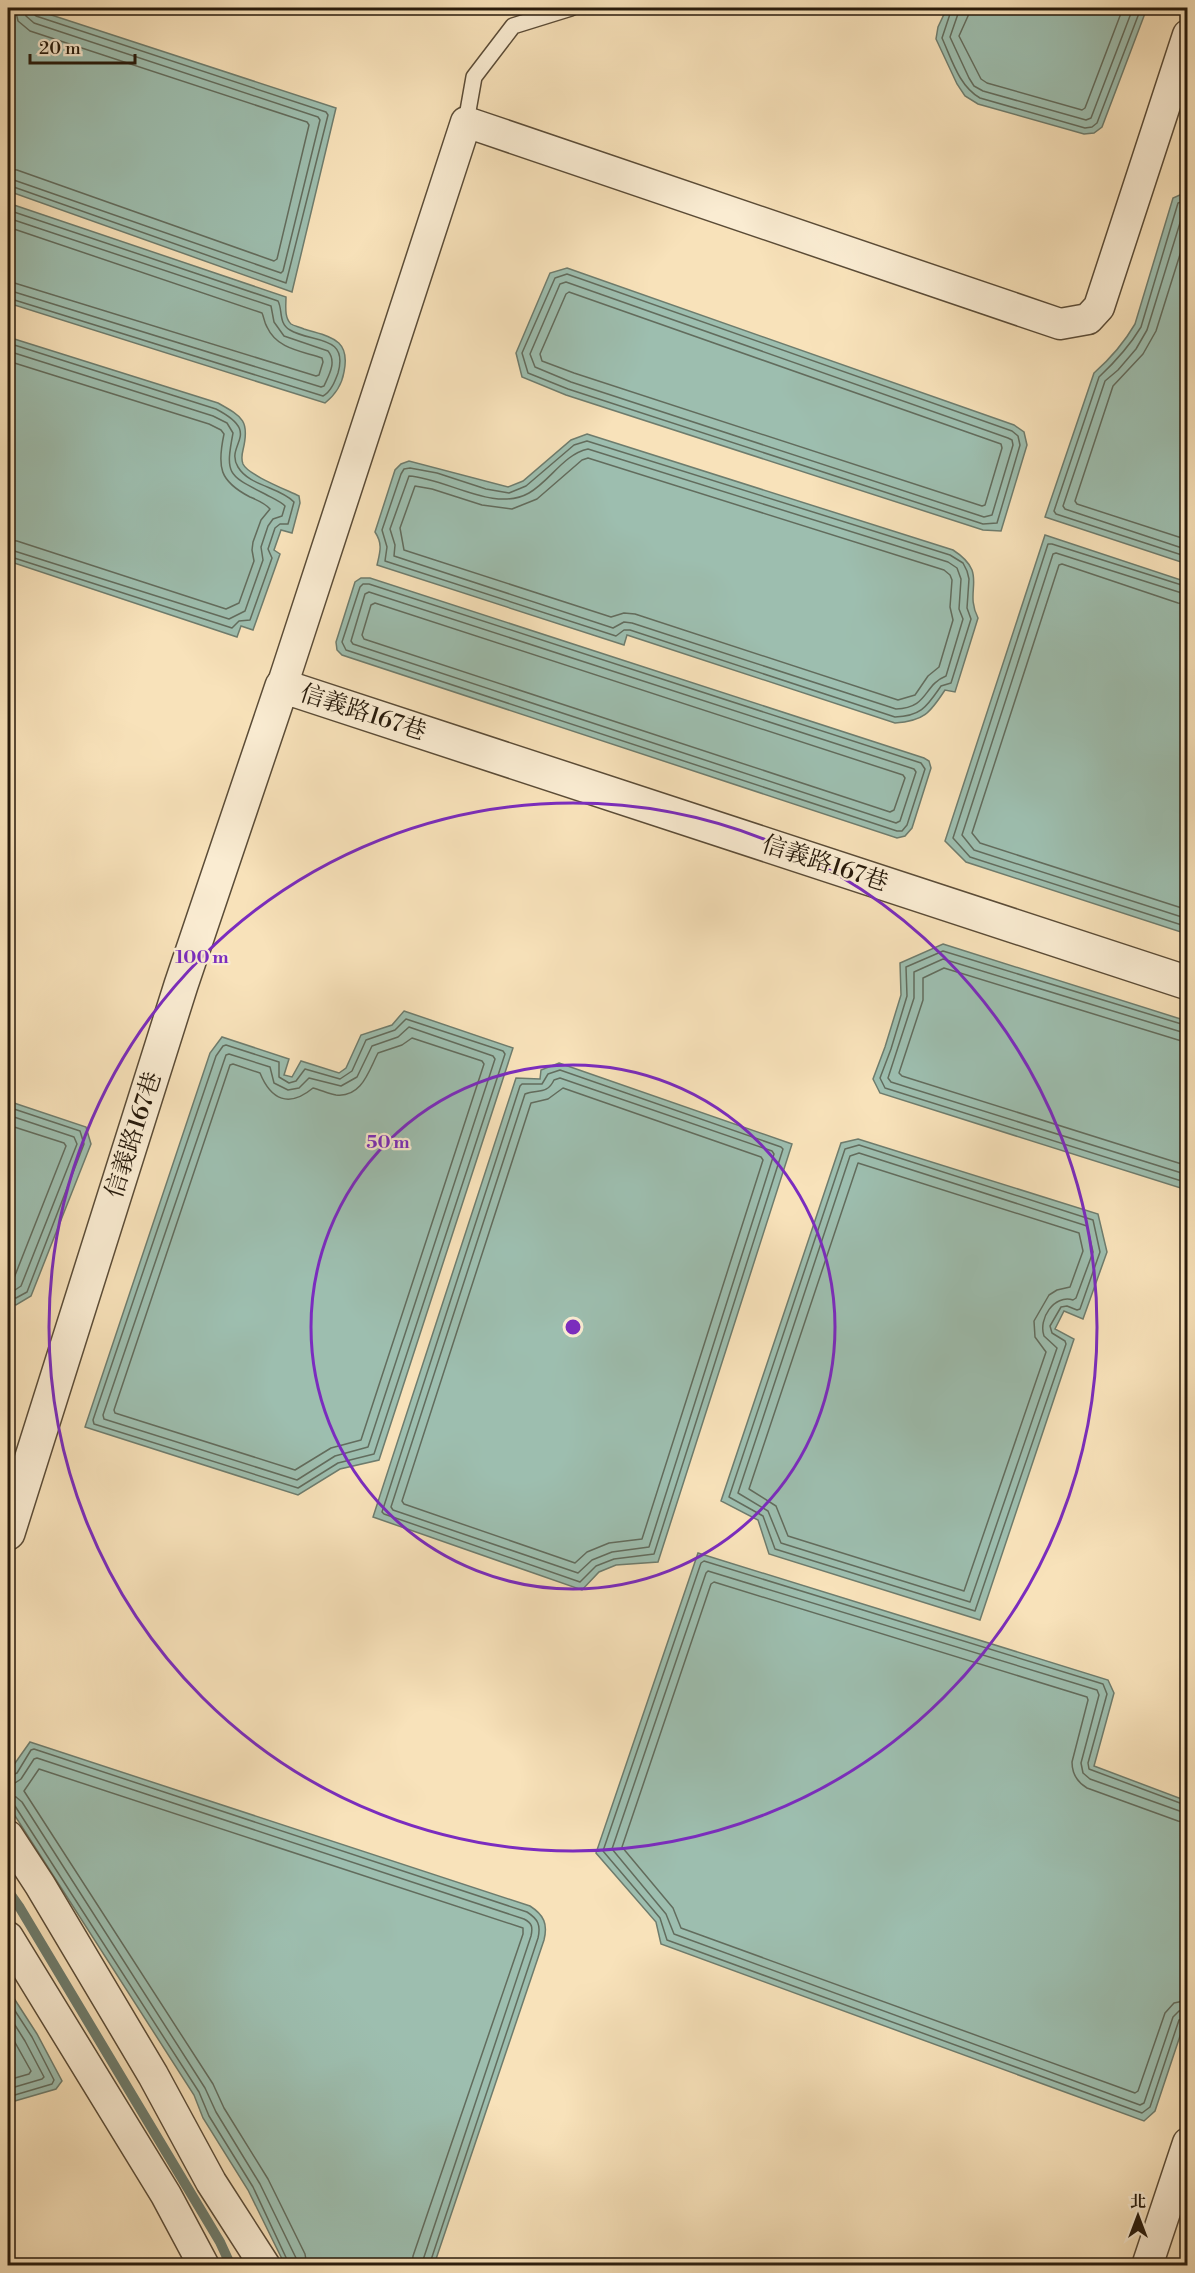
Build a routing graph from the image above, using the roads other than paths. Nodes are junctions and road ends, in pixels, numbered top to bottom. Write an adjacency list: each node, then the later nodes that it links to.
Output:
1 (571, 8): 3 (lane)
2 (1188, 35): 3 (street)
3 (466, 122): 4 (street)
4 (282, 687): 5 (street, 信義路167巷); 6 (street, 信義路167巷)
5 (1188, 983)
6 (8, 1533)
7 (8, 1836): 11 (street)
8 (8, 1937): 10 (street)
9 (1188, 2143): 12 (street)
10 (204, 2265)
11 (265, 2265)
12 (1147, 2265)

